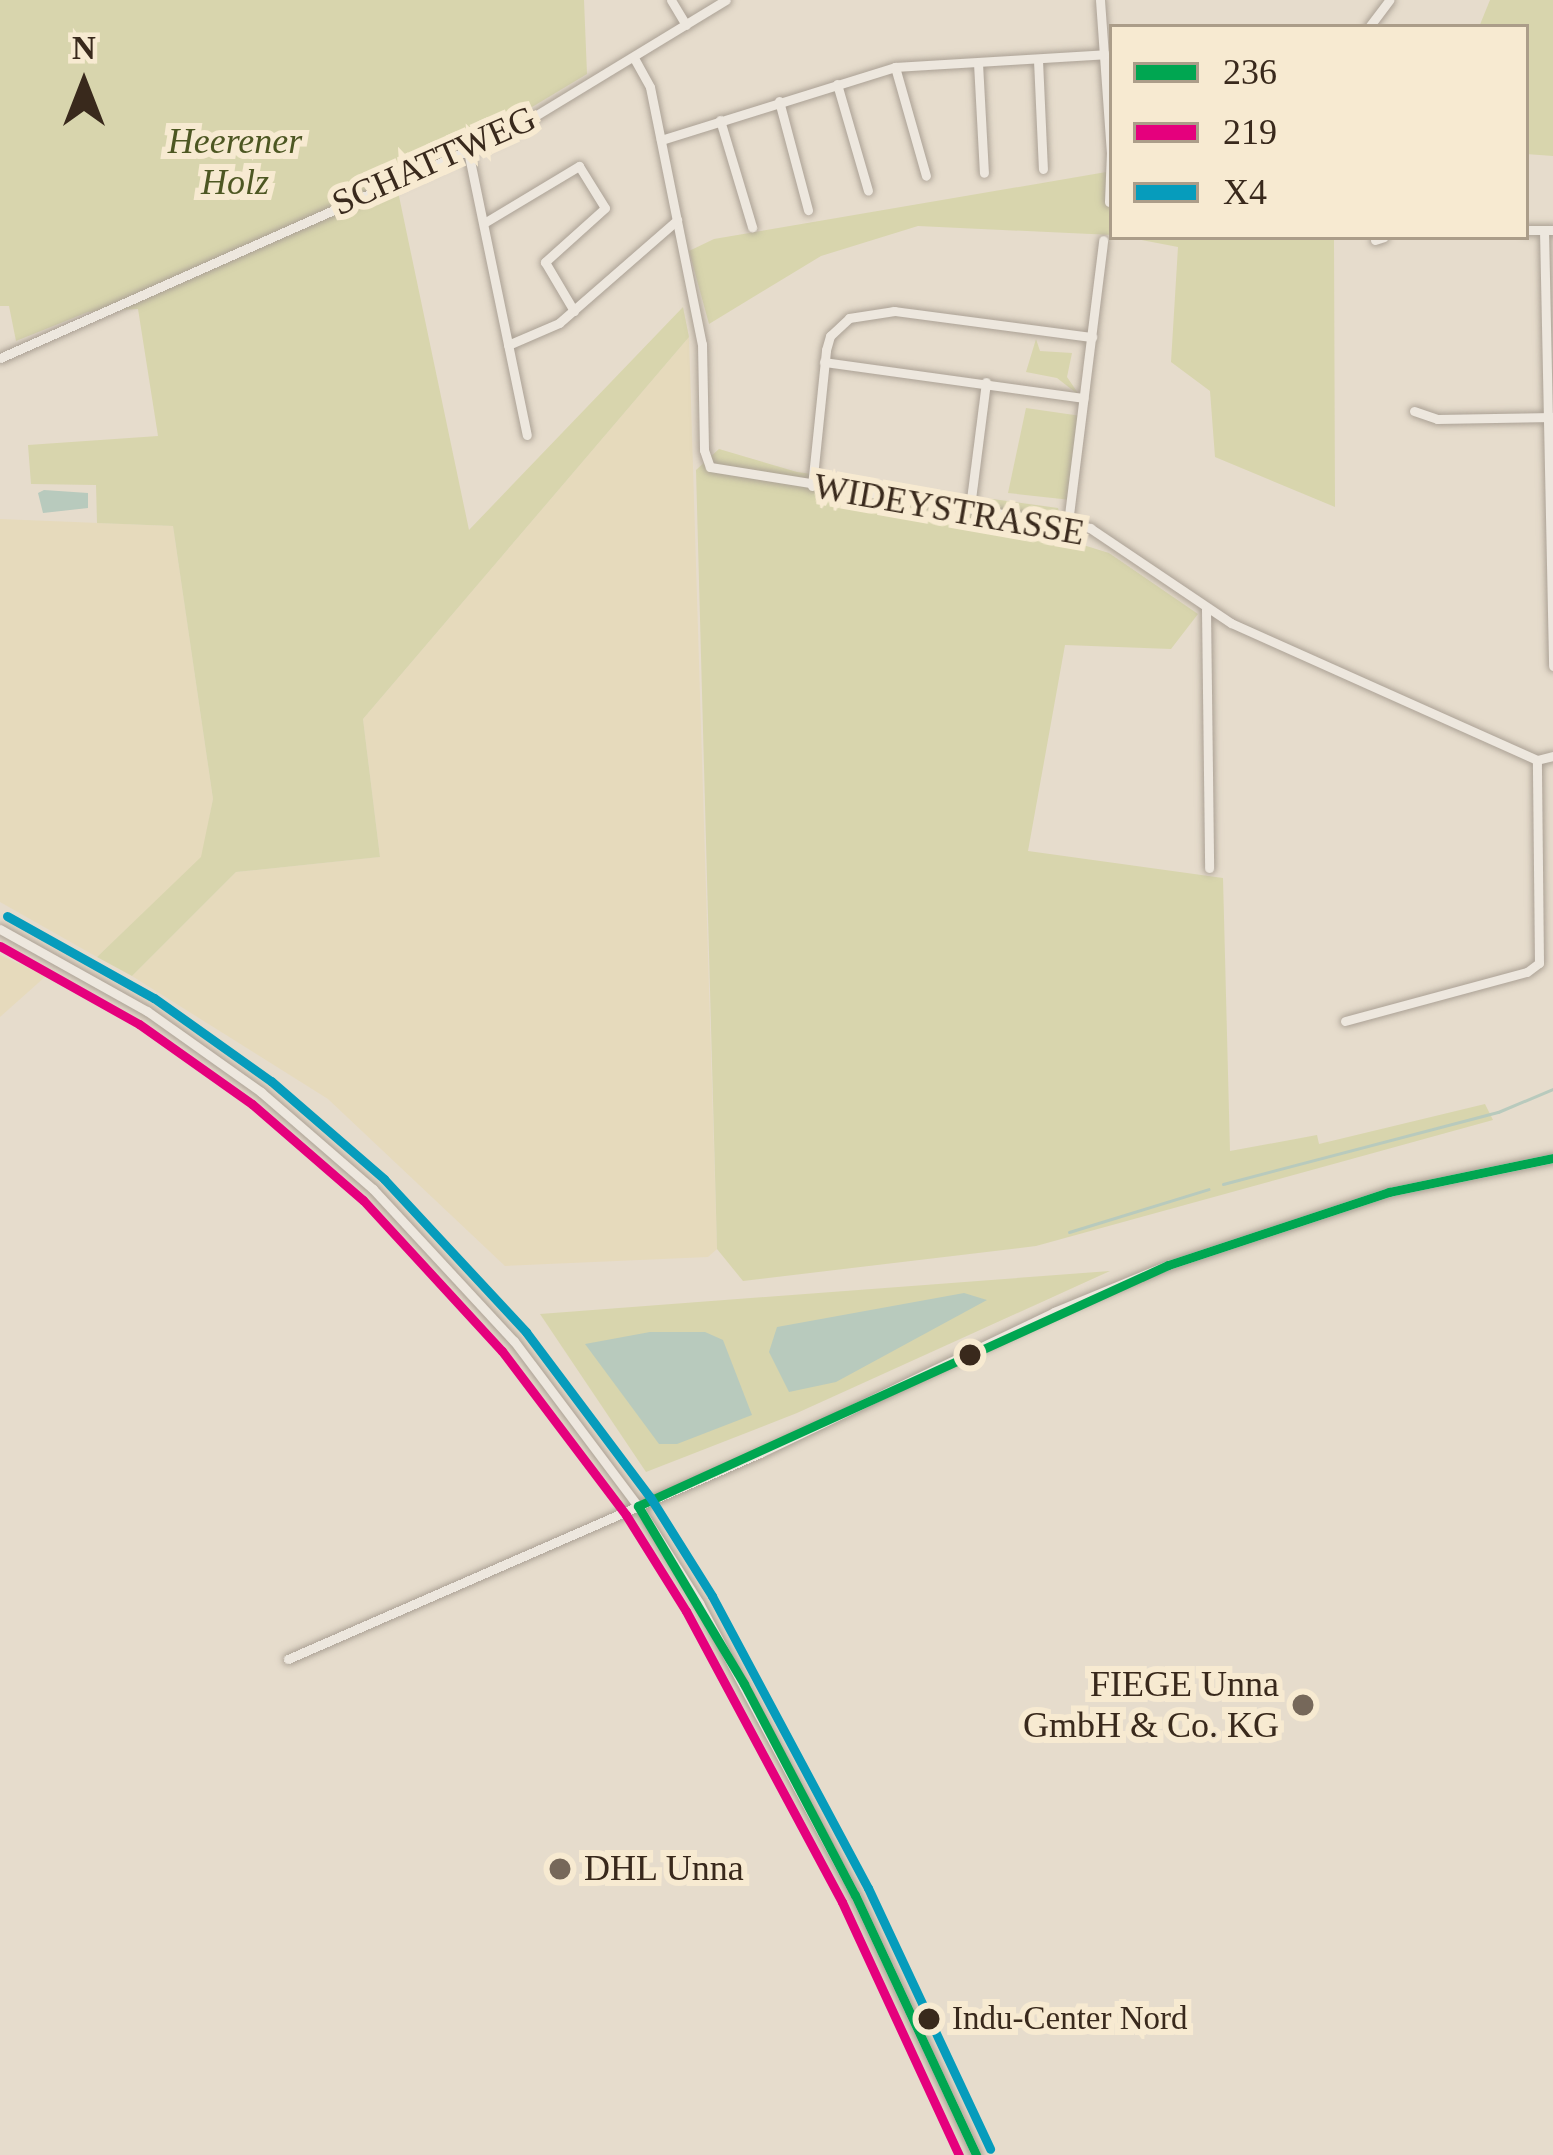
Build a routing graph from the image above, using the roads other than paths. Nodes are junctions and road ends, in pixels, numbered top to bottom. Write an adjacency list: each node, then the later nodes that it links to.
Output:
1 (671, 0): 4 (street)
2 (726, 0): 4 (street, SCHATTWEG)
3 (1100, 0): 5 (street)
4 (686, 25): 6 (street, SCHATTWEG)
5 (1105, 55): 7 (street); 12 (street)
6 (634, 58): 14 (street, WIDEYSTRASSE); 15 (street, SCHATTWEG)
7 (1038, 60): 8 (street); 16 (street)
8 (978, 63): 9 (street); 17 (street)
9 (895, 67): 10 (street); 18 (street)
10 (837, 84): 11 (street); 19 (street)
11 (779, 101): 13 (street); 20 (street)
12 (1109, 110)
13 (720, 120): 14 (street); 23 (street)
14 (661, 140): 21 (street, WIDEYSTRASSE)
15 (468, 151): 22 (street); 29 (street, SCHATTWEG)
16 (1043, 169)
17 (985, 173)
18 (926, 176)
19 (868, 190)
20 (808, 210)
21 (677, 220): 26 (street); 36 (street, WIDEYSTRASSE)
22 (484, 223): 26 (street); 28 (street)
23 (752, 227)
24 (1549, 230): 34 (street)
25 (1103, 240): 27 (street)
26 (574, 311): 28 (street)
27 (1092, 337): 30 (street); 32 (street)
28 (508, 345): 35 (street)
29 (0, 358)
30 (824, 362): 31 (street); 36 (street)
31 (986, 382): 32 (street); 37 (street)
32 (1084, 398): 38 (street)
33 (1414, 411): 34 (street)
34 (1550, 417): 39 (street)
35 (526, 435)
36 (812, 486): 37 (street, WIDEYSTRASSE)
37 (970, 507): 38 (street, WIDEYSTRASSE)
38 (1068, 523): 40 (street, WIDEYSTRASSE)
39 (1551, 549): 41 (street)
40 (1206, 609): 43 (street, WIDEYSTRASSE); 44 (street)
41 (1553, 666)
42 (1553, 757): 43 (street)
43 (1537, 760): 46 (street)
44 (1209, 868)
45 (0, 929): 48 (street)
46 (1345, 1022)
47 (1553, 1158): 48 (street)
48 (638, 1506): 49 (street); 50 (street)
49 (288, 1659)
50 (976, 2155)

